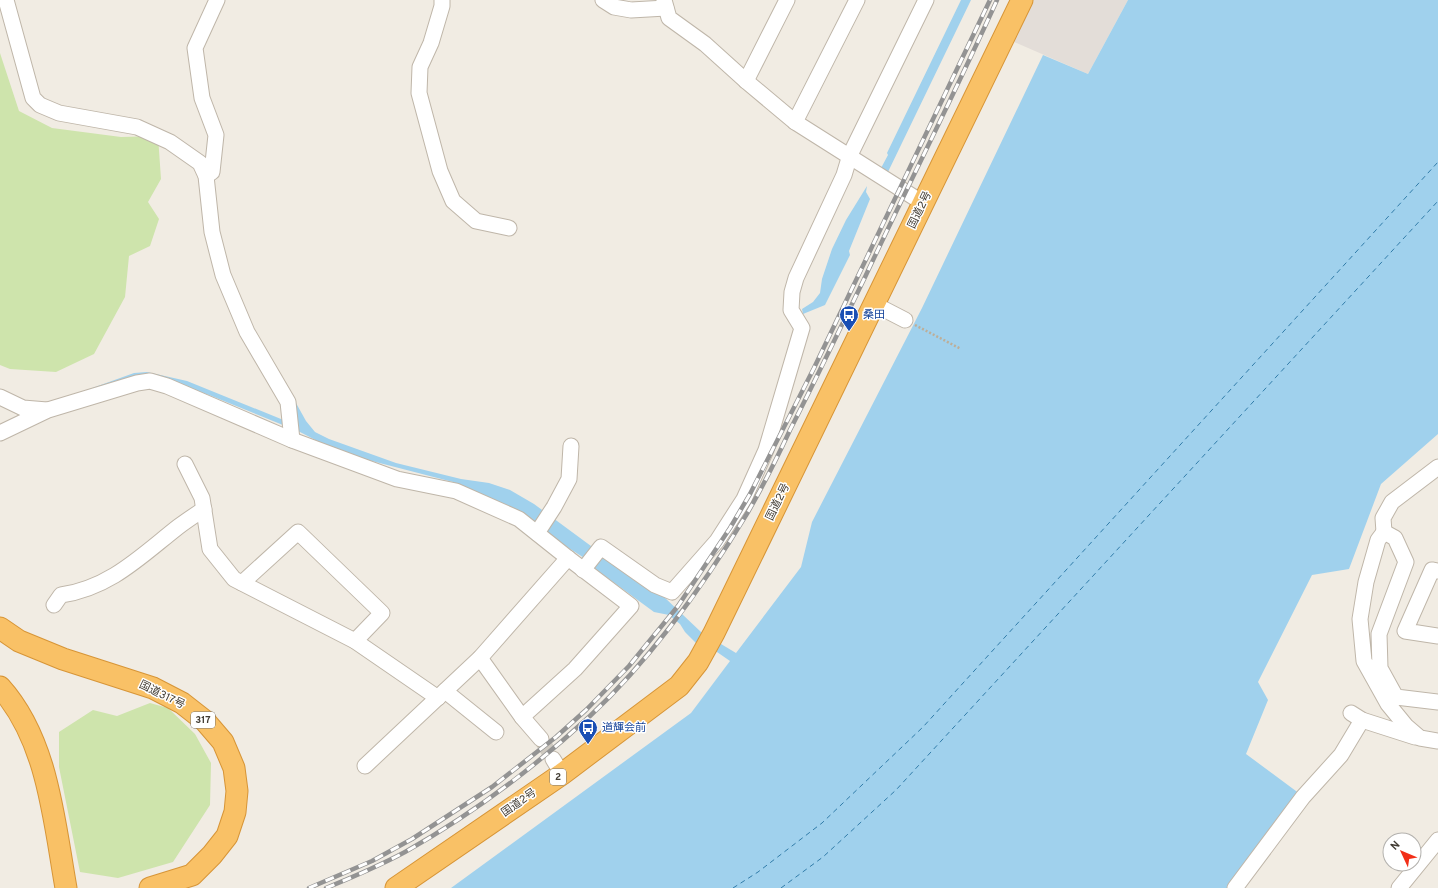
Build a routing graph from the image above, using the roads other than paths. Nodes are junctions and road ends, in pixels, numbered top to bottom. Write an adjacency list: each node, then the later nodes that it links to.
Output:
1 (6, 0): 13 (street)
2 (217, 0): 13 (street)
3 (442, 0): 15 (street)
4 (604, 0): 9 (street)
5 (787, 0): 10 (street)
6 (857, 0): 11 (street)
7 (926, 0): 12 (street)
8 (1022, 0): 14 (highway, 国道2号 / 2)
9 (665, 4): 10 (street)
10 (746, 81): 11 (street)
11 (795, 122): 12 (street)
12 (850, 155): 14 (street); 31 (street)
13 (206, 176): 20 (street)
14 (924, 202): 16 (highway, 国道2号 / 2)
15 (509, 228)
16 (874, 304): 17 (street); 51 (highway, 国道2号 / 2)
17 (905, 320)
18 (0, 397): 19 (street)
19 (48, 410): 20 (street); 21 (street)
20 (291, 431): 29 (street)
21 (0, 433)
22 (571, 446): 29 (street)
23 (1438, 455): 26 (street)
24 (185, 464): 27 (street)
25 (1438, 467): 26 (street)
26 (1423, 477): 28 (street)
27 (204, 509): 33 (street); 34 (street)
28 (1384, 532): 41 (street); 44 (street)
29 (537, 533): 30 (street)
30 (568, 558): 31 (street); 38 (street)
31 (583, 570): 42 (street)
32 (1438, 571): 36 (street)
33 (242, 583): 37 (street); 37 (street)
34 (54, 605)
35 (0, 628): 50 (highway, 国道317号 / 317)
36 (1438, 636)
37 (355, 641): 40 (street)
38 (480, 658): 40 (street); 42 (street)
39 (0, 687): 49 (highway)
40 (441, 694): 43 (street); 47 (street)
41 (1438, 702)
42 (522, 717): 45 (street)
43 (496, 732)
44 (1420, 738): 46 (street); 52 (street)
45 (541, 739)
46 (1438, 741)
47 (365, 766)
48 (1438, 840): 53 (street)
49 (66, 888)
50 (150, 888)
51 (396, 888)
52 (1235, 888)
53 (1399, 888)

